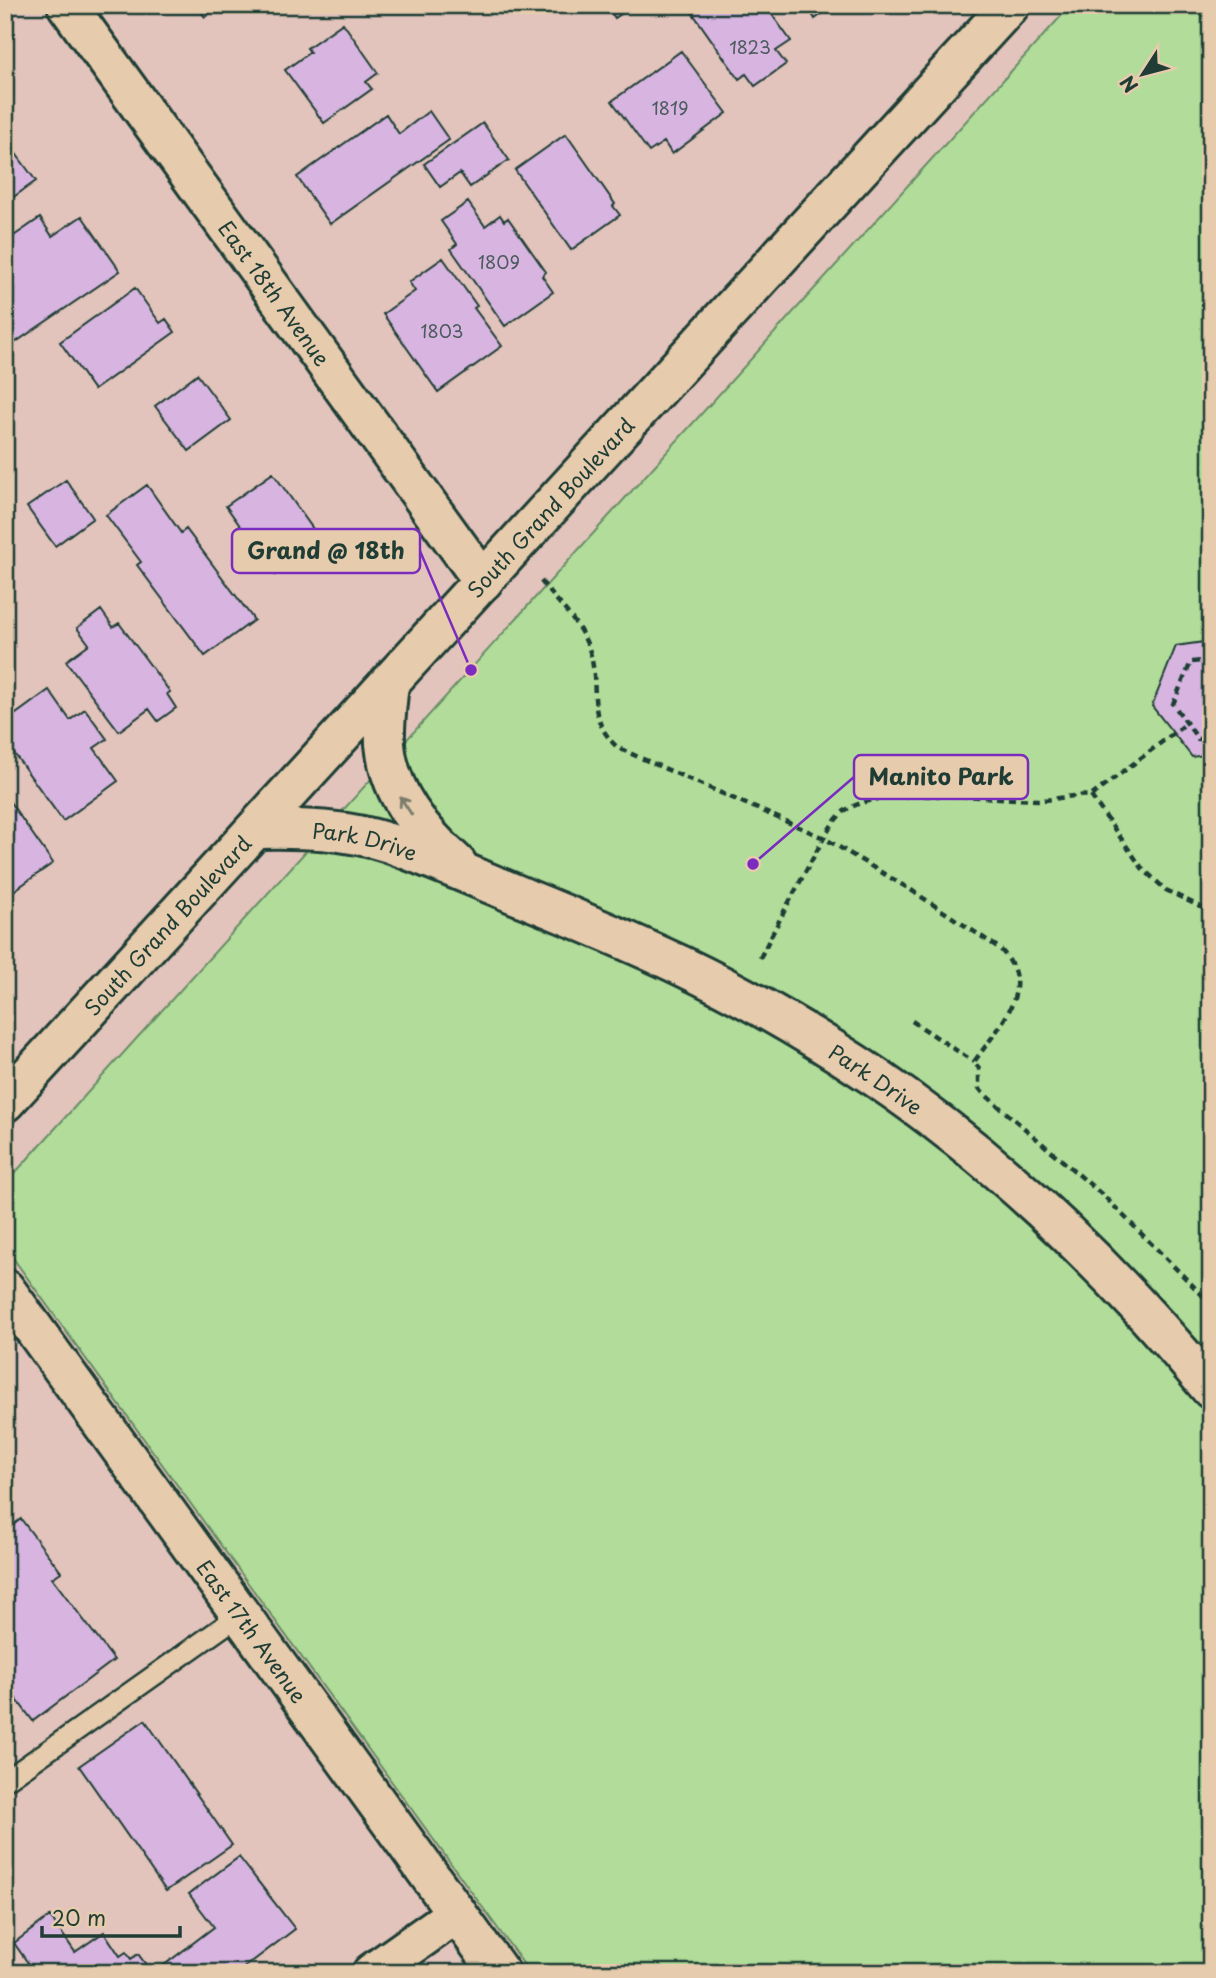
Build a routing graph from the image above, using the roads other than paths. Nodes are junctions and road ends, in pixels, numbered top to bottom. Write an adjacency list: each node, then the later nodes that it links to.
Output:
1 (67, 5): 3 (street, East 18th Avenue)
2 (1010, 5): 3 (street, South Grand Boulevard)
3 (483, 581): 4 (street, South Grand Boulevard)
4 (389, 683): 5 (street, South Grand Boulevard); 6 (street, Park Drive, one-way to 4)
5 (256, 829): 6 (street, Park Drive); 7 (street, South Grand Boulevard)
6 (469, 874): 9 (street, Park Drive)
7 (5, 1102)
8 (5, 1289): 10 (street, East 17th Avenue)
9 (1211, 1389)
10 (241, 1614): 11 (lane); 12 (street, East 17th Avenue)
11 (5, 1781)
12 (457, 1913): 13 (street); 14 (street, East 17th Avenue)
13 (372, 1973)
14 (500, 1973)

